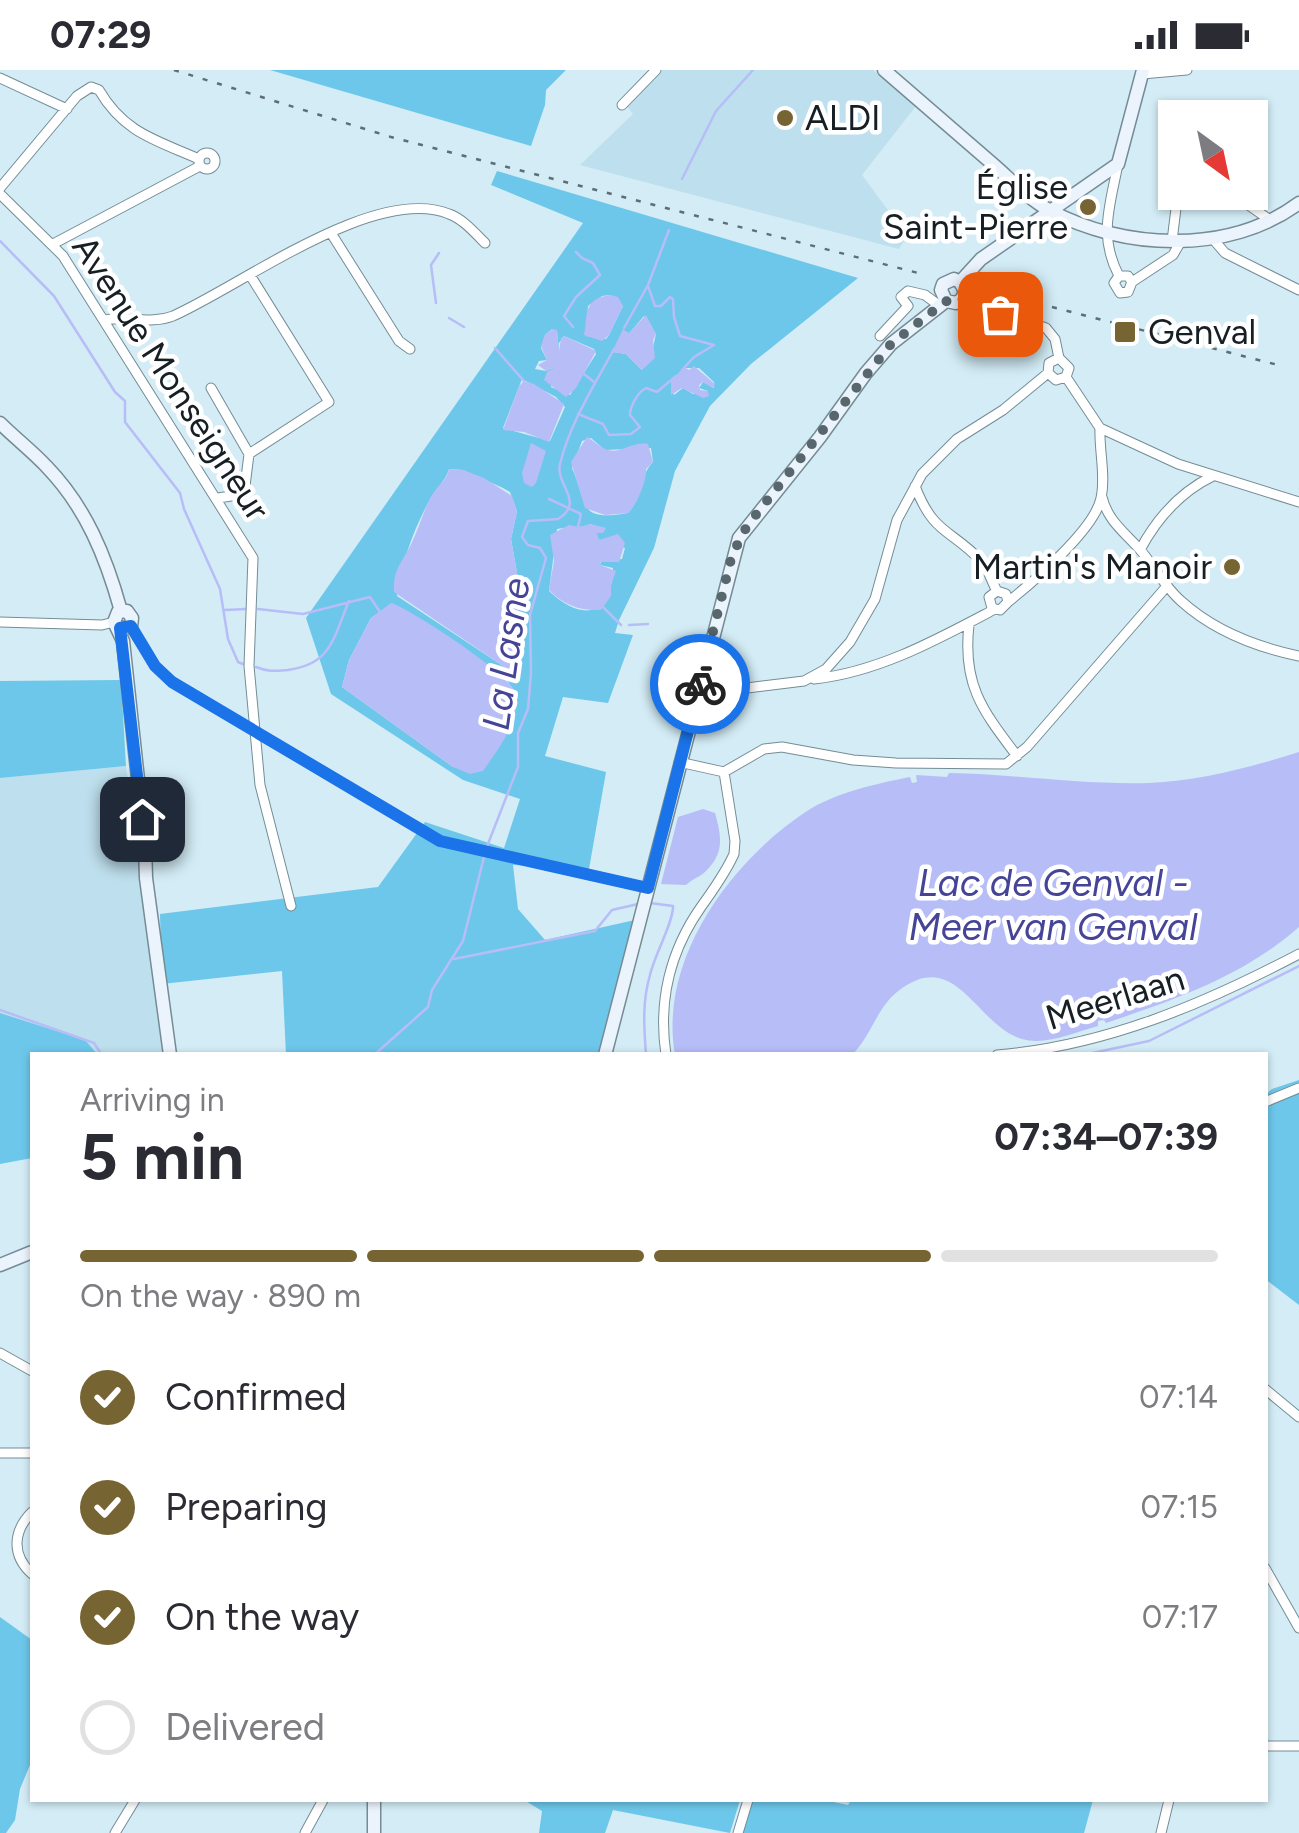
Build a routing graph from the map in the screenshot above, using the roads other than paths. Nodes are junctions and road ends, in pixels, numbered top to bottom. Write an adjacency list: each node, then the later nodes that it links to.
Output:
1 (656, 70): 6 (street)
2 (884, 70): 11 (street)
3 (1186, 70): 4 (street)
4 (1142, 72): 8 (street)
5 (0, 78): 7 (street)
6 (622, 105)
7 (67, 109): 9 (street); 20 (street)
8 (1118, 164): 11 (street); 15 (street)
9 (0, 191): 20 (street, Avenue Monseigneur)
10 (1299, 203): 14 (street)
11 (1050, 210): 15 (street); 23 (street)
12 (1177, 210): 18 (street)
13 (1256, 210): 14 (street)
14 (1270, 220): 17 (street)
15 (1105, 232): 18 (street); 22 (street)
16 (331, 233): 19 (street); 21 (street); 30 (street)
17 (1212, 238): 18 (street); 25 (street)
18 (1176, 241): 24 (street)
19 (485, 242)
20 (53, 244): 28 (street, Avenue Monseigneur)
21 (250, 275): 28 (street); 37 (street)
22 (1119, 276): 24 (street); 24 (street)
23 (960, 282): 26 (street); 27 (street)
24 (1132, 282)
25 (1299, 290)
26 (962, 299): 27 (street); 31 (street)
27 (943, 303): 29 (street); 51 (street)
28 (105, 320): 41 (street, Avenue Monseigneur)
29 (880, 336)
30 (410, 349)
31 (1058, 358): 32 (street); 33 (street)
32 (1048, 373): 33 (street); 39 (street)
33 (1066, 377): 36 (street)
34 (211, 388): 37 (street)
35 (0, 423): 47 (street)
36 (1100, 428): 38 (street); 40 (street)
37 (249, 454): 41 (street)
38 (1212, 476): 42 (street); 43 (street)
39 (914, 486): 45 (street); 50 (street)
40 (1102, 497): 43 (street); 45 (street)
41 (218, 498): 52 (street, Avenue Monseigneur)
42 (1299, 502)
43 (1137, 546): 44 (street)
44 (1167, 586): 49 (street); 53 (street)
45 (997, 596): 48 (street)
46 (0, 622): 47 (street)
47 (121, 622): 52 (street); 59 (street)
48 (968, 625): 50 (street); 53 (street)
49 (1299, 656)
50 (811, 679): 51 (street)
51 (698, 694): 54 (street)
52 (255, 733): 56 (street); 57 (street, Avenue Monseigneur)
53 (1017, 756): 55 (street)
54 (680, 762): 55 (street); 56 (street)
55 (724, 772): 61 (street)
56 (648, 888): 60 (street)
57 (291, 906)
58 (1299, 954): 62 (street, Meerlaan)
59 (170, 1052)
60 (606, 1052)
61 (666, 1052)
62 (1024, 1052)
63 (1299, 1088): 64 (street)
64 (1268, 1101)
65 (30, 1253): 66 (street)
66 (0, 1265)
67 (0, 1353): 68 (street)
68 (30, 1370)
69 (1268, 1391): 70 (street)
70 (1299, 1417)
71 (0, 1452): 72 (street)
72 (30, 1453)
73 (30, 1514): 74 (street)
74 (30, 1572)
75 (1268, 1573): 76 (street)
76 (1299, 1628)
77 (1268, 1746): 78 (street)
78 (1299, 1746)
79 (134, 1802): 84 (street)
80 (321, 1802): 85 (street)
81 (374, 1802): 86 (street)
82 (747, 1802): 87 (street)
83 (1169, 1802): 88 (street)
84 (115, 1833)
85 (304, 1833)
86 (374, 1833)
87 (738, 1833)
88 (1161, 1833)

